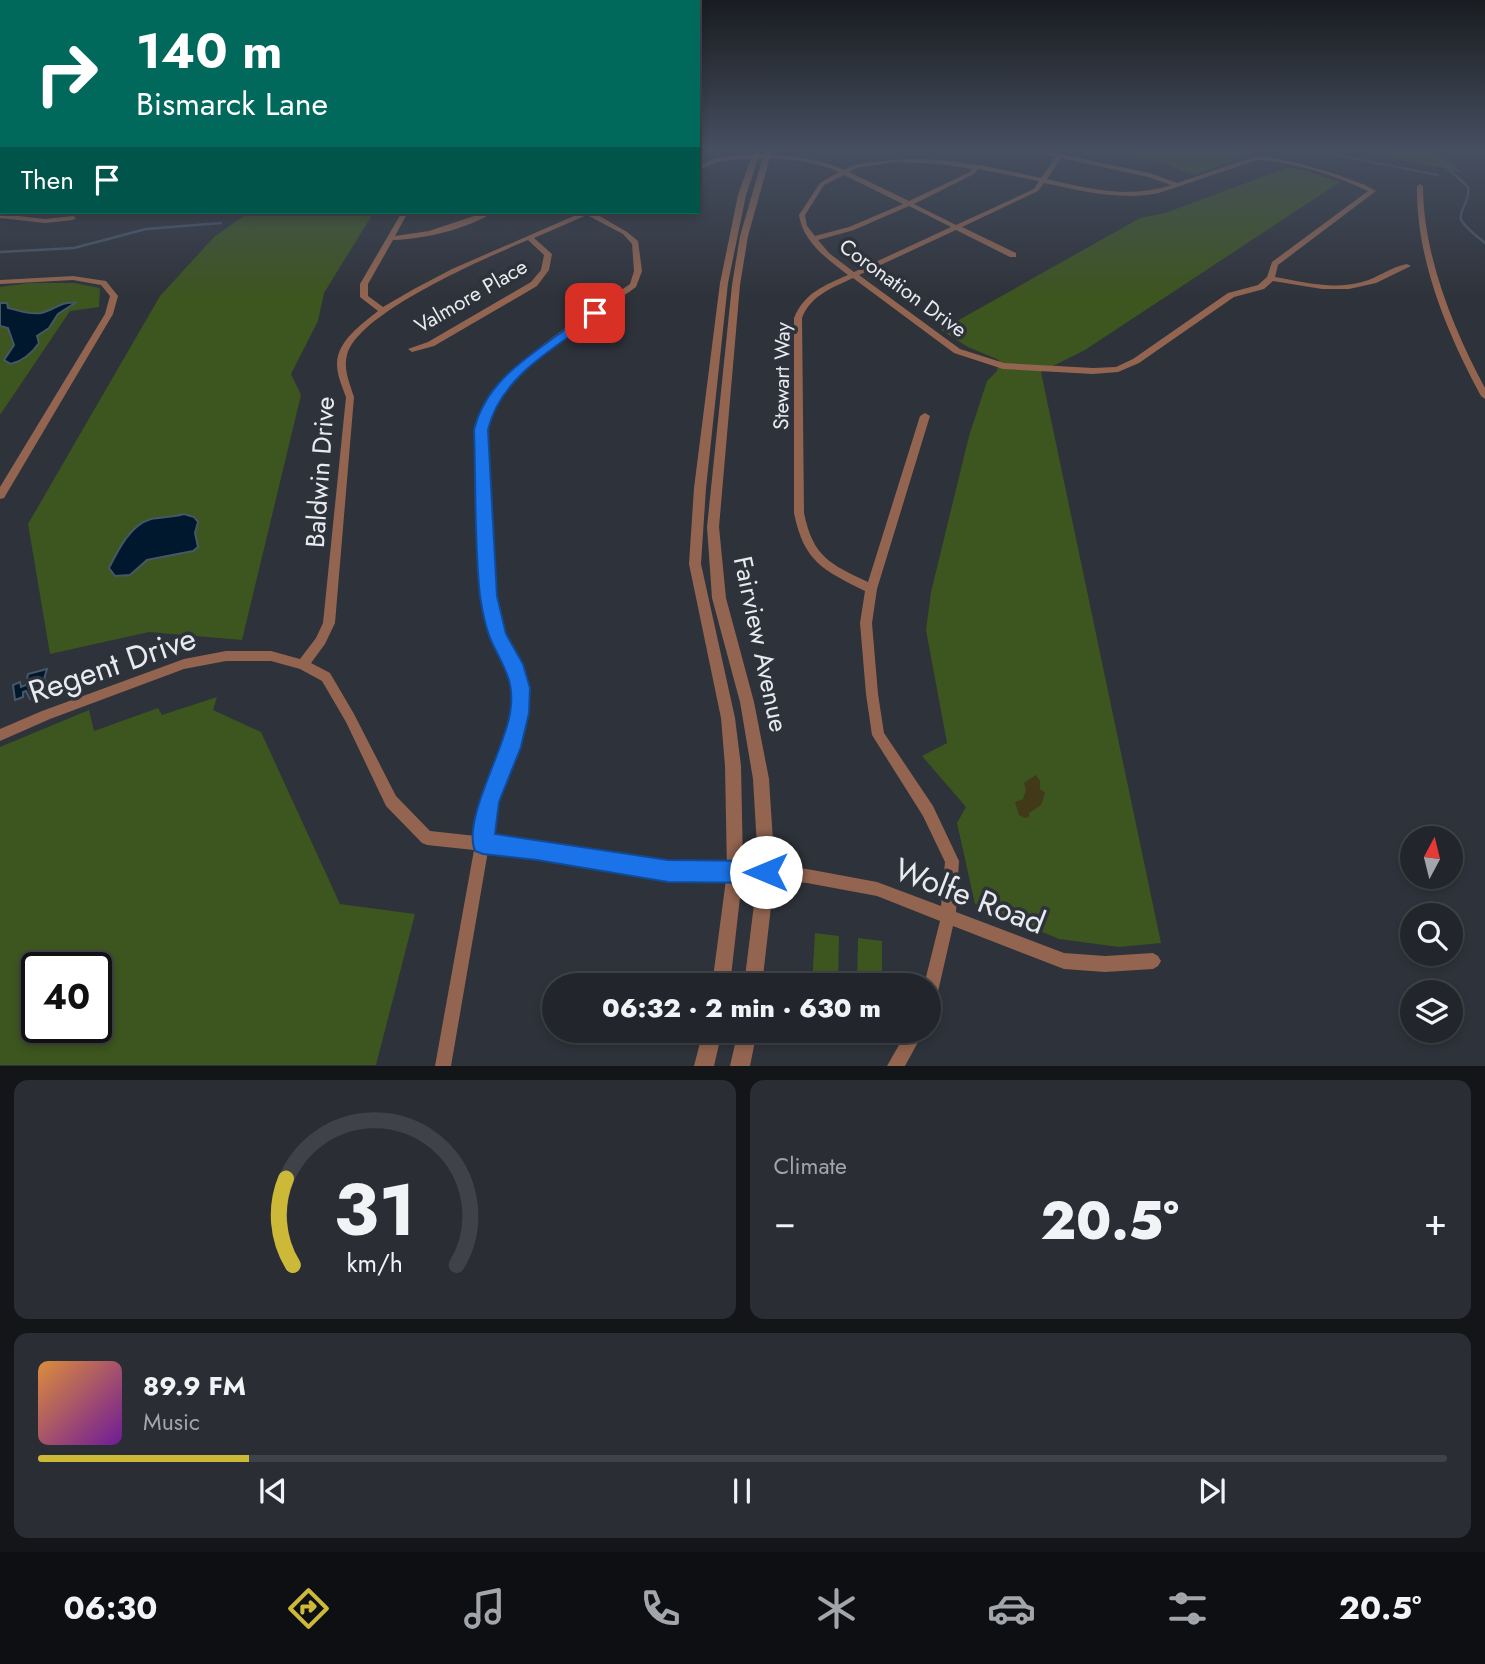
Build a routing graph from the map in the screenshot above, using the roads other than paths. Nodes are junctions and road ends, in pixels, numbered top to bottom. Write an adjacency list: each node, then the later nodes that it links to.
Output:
1 (745, 200): 34 (street, Fairview Avenue)
2 (752, 200): 35 (street, Fairview Avenue)
3 (808, 200): 19 (street, Coronation Drive)
4 (896, 200): 9 (street)
5 (914, 200): 9 (street)
6 (1016, 200): 16 (street, Stewart Way)
7 (1361, 200): 23 (street)
8 (1418, 200): 27 (street)
9 (905, 204): 16 (street); 19 (street)
10 (404, 214): 18 (street)
11 (486, 214): 18 (street)
12 (583, 214): 17 (street, Baldwin Drive)
13 (592, 214): 33 (street)
14 (0, 216): 15 (street)
15 (73, 218)
16 (957, 228): 20 (street); 22 (street, Stewart Way)
17 (529, 237): 25 (street, Baldwin Drive); 26 (street, Valmore Place)
18 (391, 238): 25 (street)
19 (813, 239): 22 (street, Coronation Drive)
20 (1013, 255)
21 (1407, 266): 23 (street)
22 (854, 276): 23 (street, Coronation Drive); 30 (street, Stewart Way)
23 (1271, 278)
24 (1, 282): 29 (street)
25 (383, 311): 31 (street, Baldwin Drive)
26 (412, 349)
27 (1485, 396)
28 (925, 416): 30 (street)
29 (0, 495)
30 (871, 589): 36 (street)
31 (303, 665): 32 (street, Regent Drive); 33 (street, Regent Drive)
32 (0, 736)
33 (483, 844): 34 (street, Regent Drive); 44 (street)
34 (734, 872): 35 (street); 38 (street, Fairview Avenue)
35 (766, 872): 36 (street, Wolfe Road); 39 (street, Fairview Avenue)
36 (948, 917): 37 (street, Wolfe Road); 40 (street)
37 (1153, 961)
38 (722, 973)
39 (754, 973)
40 (935, 973)
41 (709, 1043): 45 (street)
42 (745, 1043): 46 (street)
43 (909, 1043): 47 (street)
44 (443, 1066)
45 (704, 1066)
46 (740, 1066)
47 (895, 1066)

